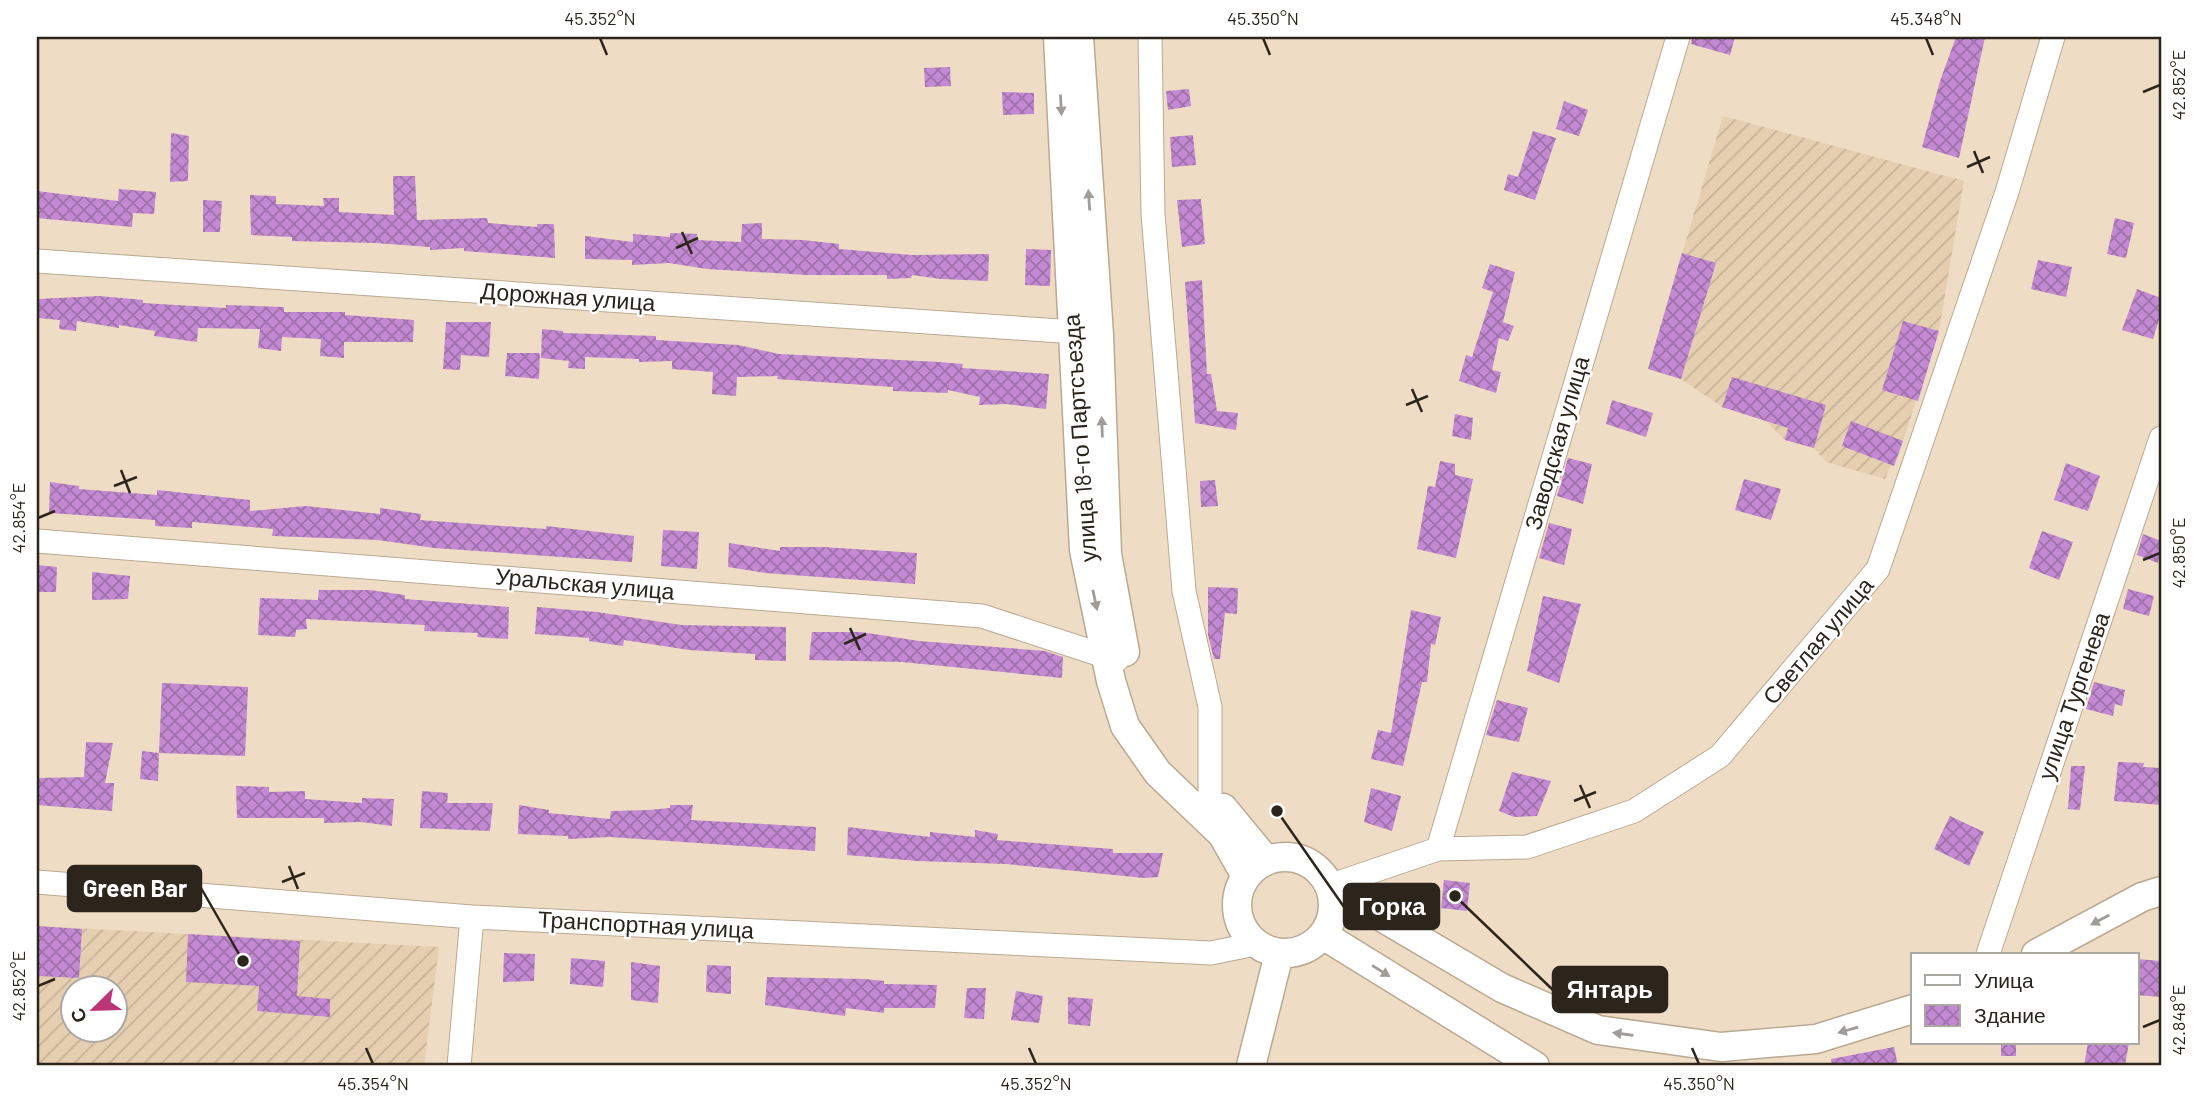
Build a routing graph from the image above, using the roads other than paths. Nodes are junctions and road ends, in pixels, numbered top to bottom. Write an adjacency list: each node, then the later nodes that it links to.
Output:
1 (1058, 37): 7 (main road, улица 18-го Партсъезда, one-way to 7)
2 (1079, 37): 7 (main road, улица 18-го Партсъезда, one-way to 2)
3 (1150, 37): 11 (street)
4 (2053, 37): 12 (street, Светлая улица)
5 (1676, 38): 12 (street, Заводская улица)
6 (37, 261): 7 (street, Дорожная улица)
7 (1086, 333): 10 (main road, улица 18-го Партсъезда)
8 (2161, 438): 20 (street, улица Тургенева)
9 (37, 541): 10 (street, Уральская улица)
10 (1116, 659): 11 (main road, улица 18-го Партсъезда); 13 (main road, улица 18-го Партсъезда)
11 (1210, 797): 13 (main road, улица 18-го Партсъезда)
12 (1438, 849): 15 (street, Светлая улица)
13 (1256, 868): 15 (main road); 19 (main road)
14 (37, 882): 17 (street, Транспортная улица)
15 (1329, 886): 18 (main road); 22 (main road, one-way to 15)
16 (2161, 891): 21 (main road, one-way to 21)
17 (472, 917): 19 (street, Транспортная улица); 23 (street)
18 (1323, 935): 19 (main road); 25 (main road, one-way to 25)
19 (1267, 949): 24 (main road)
20 (1988, 953)
21 (2038, 953)
22 (1911, 1010)
23 (459, 1066)
24 (1251, 1066)
25 (1535, 1066)

